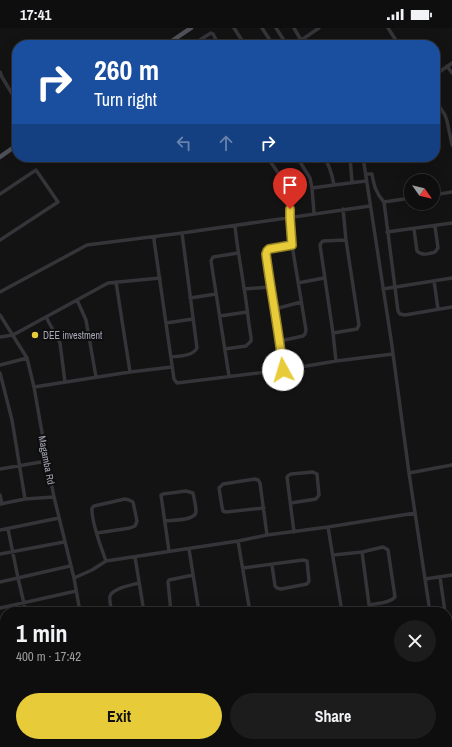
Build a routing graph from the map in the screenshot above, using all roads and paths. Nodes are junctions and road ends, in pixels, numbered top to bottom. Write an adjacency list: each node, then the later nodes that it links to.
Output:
1 (191, 28): 8 (main road)
2 (234, 28): 11 (street)
3 (262, 28): 12 (street)
4 (276, 28): 13 (street)
5 (294, 28): 14 (street)
6 (319, 28): 14 (street)
7 (388, 28): 15 (street)
8 (173, 40)
9 (200, 40): 10 (street)
10 (216, 40)
11 (242, 40)
12 (270, 40)
13 (284, 40)
14 (301, 40)
15 (396, 40)
16 (452, 62): 17 (street)
17 (447, 66): 18 (street); 20 (street)
18 (440, 71)
19 (0, 72): 21 (street)
20 (452, 73)
21 (12, 94)
22 (440, 108): 23 (street)
23 (451, 136): 24 (street)
24 (452, 145)
25 (12, 149): 26 (main road)
26 (0, 157)
27 (271, 162): 45 (street)
28 (301, 162): 36 (street)
29 (328, 162): 35 (street)
30 (350, 162): 34 (street)
31 (364, 162): 32 (street)
32 (366, 174): 33 (street); 41 (street)
33 (366, 181): 34 (street); 42 (street)
34 (352, 182): 35 (street)
35 (334, 184): 36 (street)
36 (312, 188): 44 (street)
37 (452, 192): 38 (street)
38 (440, 193)
39 (0, 194): 53 (street)
40 (404, 199): 41 (street)
41 (384, 202): 50 (street)
42 (370, 206): 43 (street); 65 (street)
43 (343, 210): 44 (street); 54 (street)
44 (314, 214): 45 (street)
45 (290, 218): 47 (street); 55 (street)
46 (452, 223): 48 (street)
47 (235, 226): 51 (street); 56 (street)
48 (435, 226): 49 (street); 49 (street)
49 (414, 229): 50 (street)
50 (387, 232): 64 (street)
51 (182, 233): 52 (street); 69 (street)
52 (155, 237): 57 (street); 67 (street)
53 (0, 240)
54 (346, 240): 58 (street); 81 (street)
55 (292, 245): 62 (street); 63 (street)
56 (238, 253): 66 (street); 68 (street)
57 (160, 278): 61 (street); 80 (street)
58 (324, 278): 62 (street); 81 (street)
59 (452, 278): 60 (street)
60 (434, 281): 64 (street); 74 (street)
61 (116, 282): 70 (street); 93 (street)
62 (298, 283): 71 (street)
63 (271, 286): 66 (street); 73 (street)
64 (395, 287): 65 (street); 74 (street)
65 (383, 289): 86 (street)
66 (244, 290): 75 (street)
67 (0, 292)
68 (216, 294): 69 (street); 77 (street)
69 (190, 298): 79 (street)
70 (77, 300): 78 (street); 96 (street)
71 (301, 302): 73 (street); 84 (street)
72 (452, 307): 74 (street)
73 (275, 309): 84 (street)
74 (438, 309)
75 (247, 312): 77 (street); 85 (street)
76 (0, 315): 82 (street, Magamba Rd)
77 (220, 316): 85 (street)
78 (46, 317): 82 (street); 97 (street)
79 (193, 319): 80 (street); 87 (street)
80 (166, 323): 87 (street)
81 (333, 333): 89 (street)
82 (13, 335): 83 (street); 88 (street, Magamba Rd)
83 (0, 337)
84 (280, 341): 92 (street)
85 (225, 349): 95 (street)
86 (393, 354): 89 (street); 103 (street)
87 (171, 357): 91 (street)
88 (27, 358): 90 (street); 98 (street, Magamba Rd)
89 (336, 361): 92 (street)
90 (0, 365)
91 (172, 367): 93 (street); 95 (street)
92 (283, 370): 95 (street)
93 (130, 372): 96 (street)
94 (0, 373): 100 (street)
95 (229, 376)
96 (96, 377): 97 (street)
97 (65, 382): 98 (street)
98 (34, 388): 99 (street, Magamba Rd)
99 (47, 461): 100 (street); 105 (street, Magamba Rd)
100 (20, 465): 102 (street); 106 (street)
101 (452, 465): 103 (street)
102 (0, 470)
103 (409, 473): 110 (street)
104 (0, 495): 108 (street)
105 (54, 497): 106 (street); 111 (street, Magamba Rd)
106 (25, 499): 108 (street)
107 (290, 502): 107 (street); 116 (street)
108 (1, 504)
109 (264, 508): 109 (street); 118 (street)
110 (415, 513): 113 (street); 137 (street)
111 (59, 518): 114 (street); 120 (street, Magamba Rd)
112 (165, 521): 112 (street); 122 (street)
113 (328, 527): 116 (street); 126 (street)
114 (8, 529): 115 (street); 123 (street)
115 (0, 530)
116 (294, 532): 118 (street)
117 (97, 533): 117 (street); 128 (street)
118 (267, 535): 119 (street)
119 (238, 541): 121 (street); 131 (street)
120 (64, 542): 123 (street); 130 (street, Magamba Rd)
121 (189, 548): 122 (street); 132 (street)
122 (169, 551): 127 (street)
123 (13, 552): 125 (street); 135 (street)
124 (362, 552): 126 (street); 142 (street); 142 (street)
125 (0, 554)
126 (333, 555): 151 (street)
127 (135, 557): 128 (street); 139 (street)
128 (106, 561): 136 (street)
129 (272, 565): 129 (street); 131 (street)
130 (70, 566): 135 (street); 136 (street, Magamba Rd)
131 (243, 568): 150 (street)
132 (193, 575): 148 (street); 149 (street)
133 (452, 575): 134 (street)
134 (440, 577): 137 (street); 153 (street)
135 (18, 578): 138 (street); 141 (street)
136 (74, 578): 140 (street, Magamba Rd)
137 (425, 579): 152 (street)
138 (0, 582)
139 (139, 583): 146 (street); 147 (street)
140 (76, 591): 141 (street); 145 (street, Magamba Rd)
141 (24, 602): 143 (street); 144 (street)
142 (369, 605)
143 (4, 607)
144 (25, 607)
145 (79, 607)
146 (111, 607)
147 (143, 607)
148 (170, 607)
149 (198, 607)
150 (249, 607)
151 (341, 607)
152 (429, 607)
153 (444, 607)

